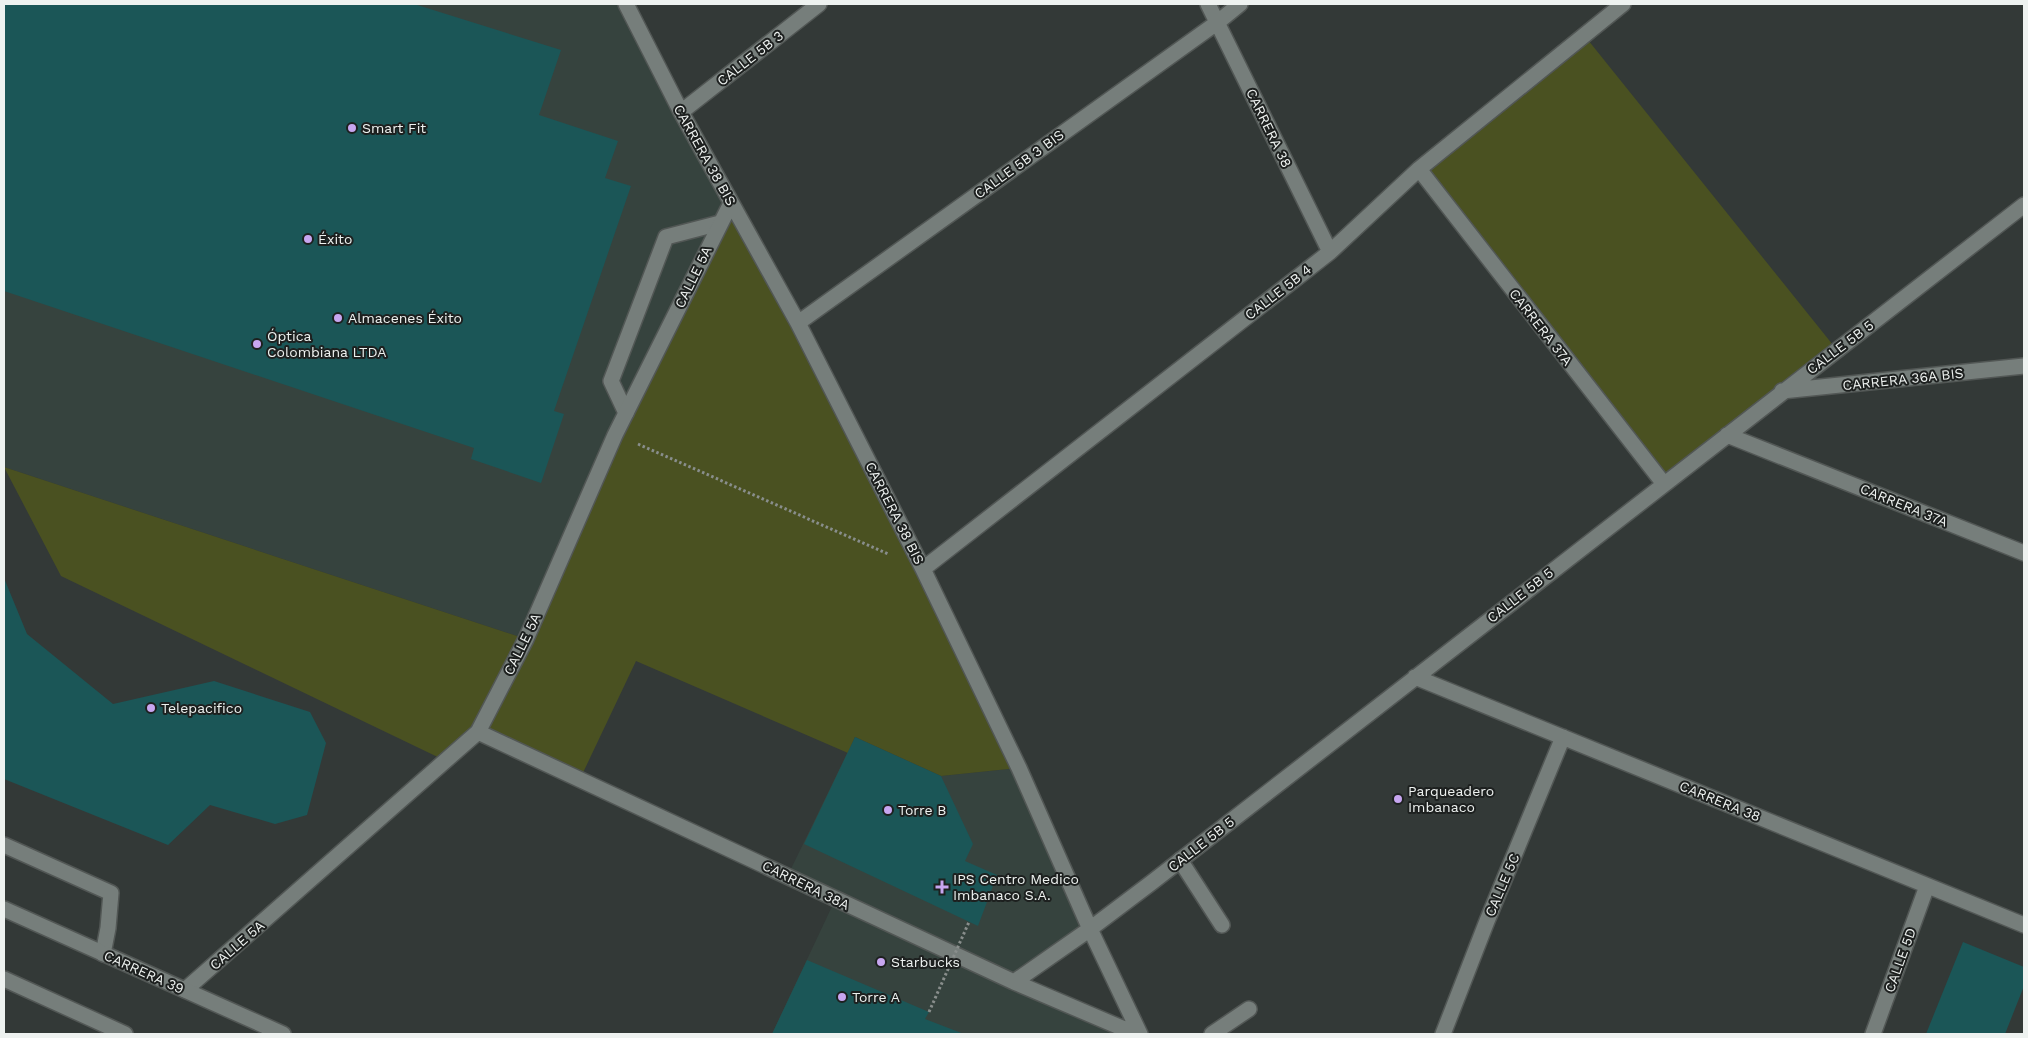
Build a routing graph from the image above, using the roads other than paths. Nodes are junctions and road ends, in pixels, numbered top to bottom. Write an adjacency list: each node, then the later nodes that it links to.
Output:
1 (626, 4): 7 (street, CARRERA 38 BIS)
2 (819, 4): 7 (street, CALLE 5B 3)
3 (1208, 4): 6 (street, CARRERA 38)
4 (1240, 4): 6 (street, CALLE 5B 3 BIS)
5 (1623, 4): 8 (street, CALLE 5B 4)
6 (1218, 22): 12 (street, CARRERA 38); 13 (street, CALLE 5B 3 BIS)
7 (681, 112): 9 (street, CARRERA 38 BIS)
8 (1419, 169): 12 (street, CALLE 5B 4); 18 (street, CARRERA 37A)
9 (731, 203): 11 (street, CALLE 5A); 13 (street, CARRERA 38 BIS)
10 (2024, 205): 15 (street, CALLE 5B 5)
11 (720, 223): 16 (street, CALLE 5A); 16 (street)
12 (1330, 252): 20 (street, CALLE 5B 4)
13 (798, 323): 20 (street, CARRERA 38 BIS)
14 (2024, 366): 15 (street, CARRERA 36A BIS)
15 (1782, 391): 17 (street, CALLE 5B 5)
16 (626, 413): 22 (street, CALLE 5A)
17 (1727, 435): 18 (street, CALLE 5B 5); 19 (street, CARRERA 37A)
18 (1664, 484): 21 (street, CALLE 5B 5)
19 (2024, 553)
20 (923, 569): 30 (street, CARRERA 38 BIS)
21 (1415, 677): 23 (street, CARRERA 38); 25 (street, CALLE 5B 5)
22 (478, 732): 33 (street, CARRERA 38A); 34 (street, CALLE 5A)
23 (1563, 737): 26 (street, CARRERA 38); 41 (street, CALLE 5C)
24 (4, 845): 31 (street)
25 (1180, 860): 28 (street); 30 (street, CALLE 5B 5)
26 (1927, 886): 29 (street, CARRERA 38); 42 (street, CALLE 5D)
27 (4, 909): 31 (street, CARRERA 39)
28 (1222, 925)
29 (2024, 925)
30 (1090, 929): 33 (street, CALLE 5B 5); 39 (street, CARRERA 38 BIS)
31 (103, 954): 34 (street, CARRERA 39)
32 (4, 979): 36 (street)
33 (1014, 982): 38 (street, CARRERA 38A)
34 (185, 990): 37 (street, CARRERA 39)
35 (1249, 1008): 40 (street)
36 (126, 1034)
37 (284, 1034)
38 (1136, 1034)
39 (1140, 1034)
40 (1212, 1034)
41 (1443, 1034)
42 (1874, 1034)

